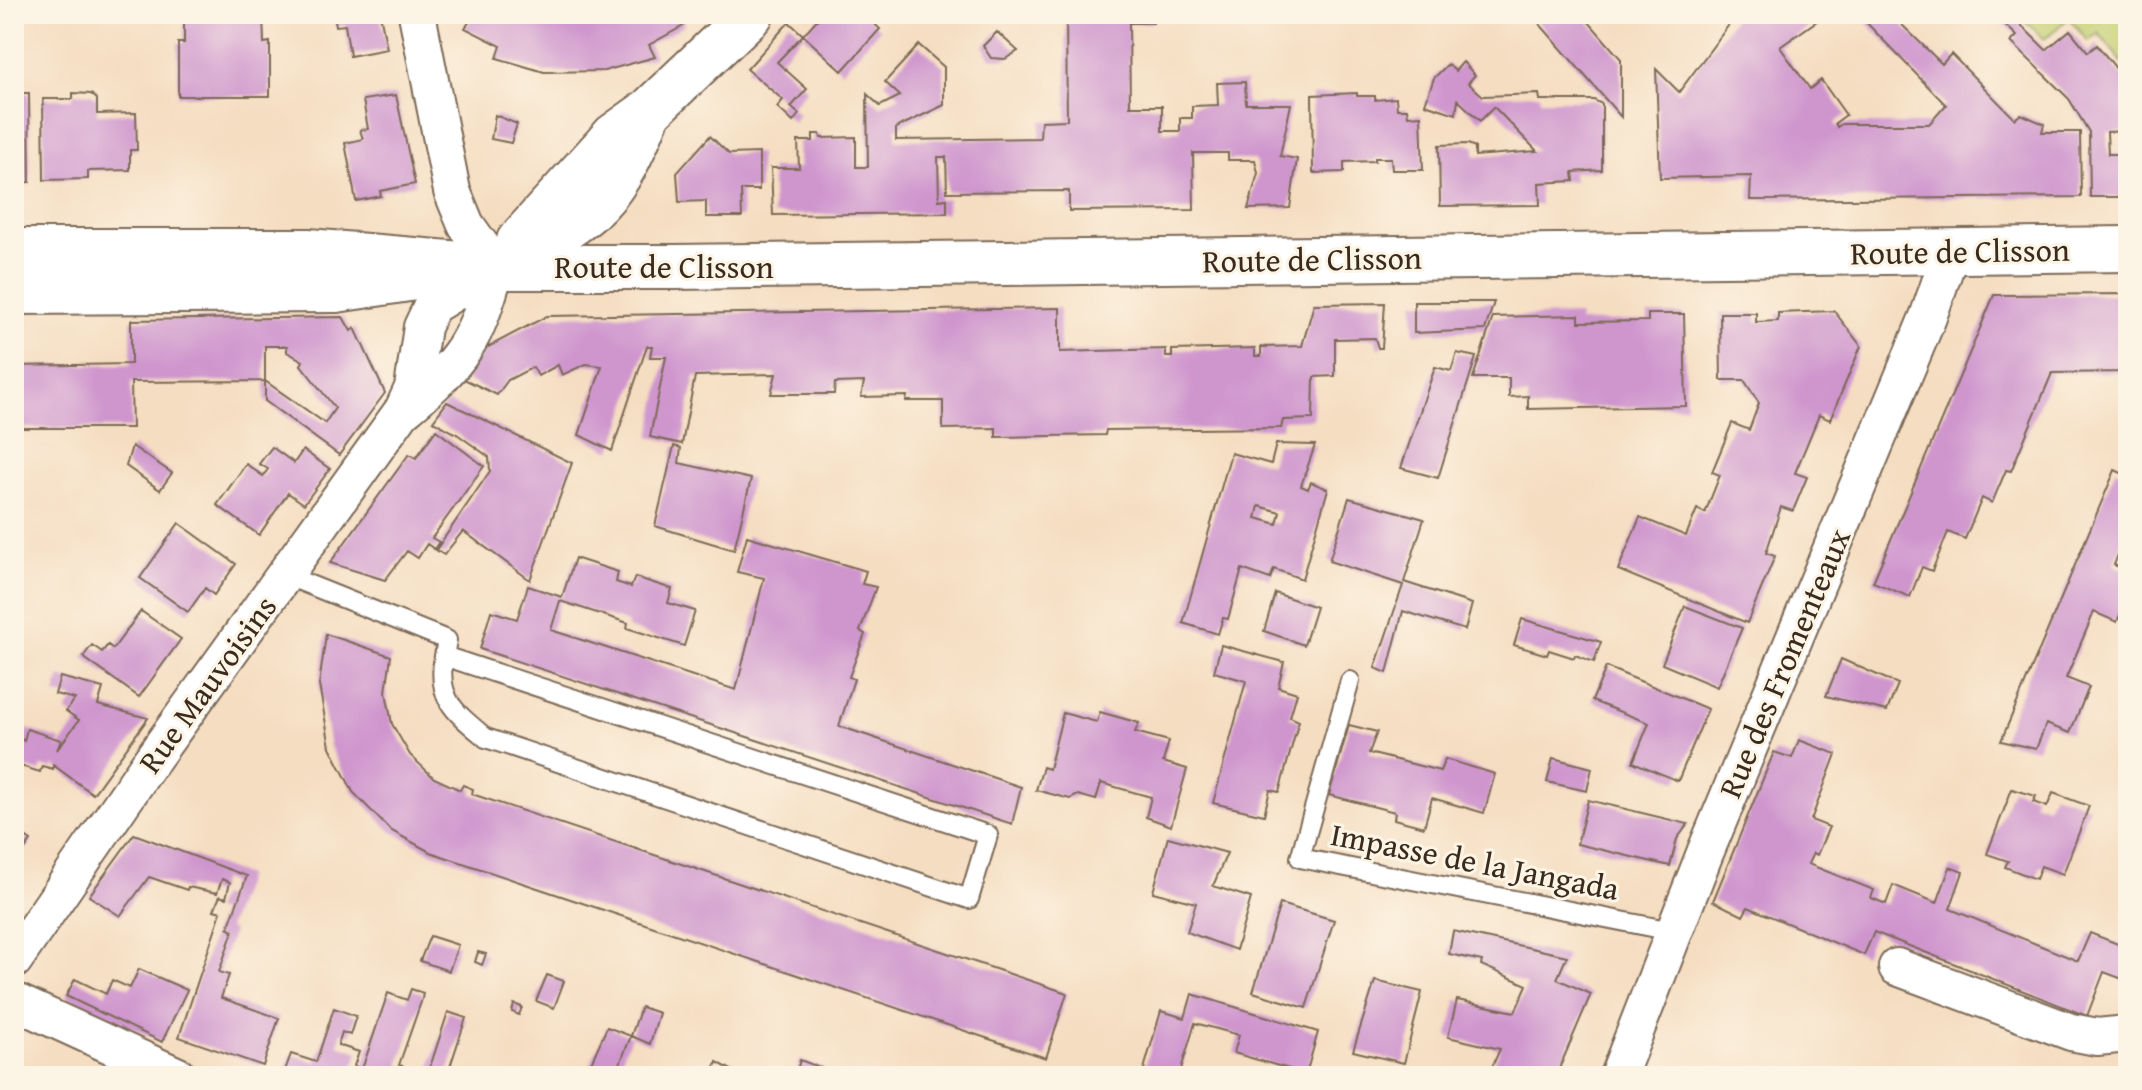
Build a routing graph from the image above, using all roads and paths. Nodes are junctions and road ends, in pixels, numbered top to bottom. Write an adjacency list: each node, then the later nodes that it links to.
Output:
1 (417, 14): 6 (street)
2 (751, 14): 6 (main road)
3 (2128, 249): 5 (main road, Route de Clisson)
4 (14, 251): 6 (main road, Route de Clisson)
5 (1951, 251): 6 (main road, Route de Clisson); 12 (street, Rue des Fromenteaux)
6 (496, 267): 7 (main road, Route de Clisson); 8 (street, Rue Mauvoisins); 8 (street, Rue Mauvoisins)
7 (14, 292)
8 (403, 410): 9 (street, Rue Mauvoisins)
9 (285, 575): 10 (lane); 13 (street, Rue Mauvoisins)
10 (444, 656): 10 (lane)
11 (1350, 681): 12 (lane, Impasse de la Jangada)
12 (1677, 932): 18 (street, Rue des Fromenteaux)
13 (14, 960)
14 (1897, 967): 16 (street)
15 (14, 1001): 17 (street)
16 (2128, 1034)
17 (178, 1076)
18 (1618, 1076)

